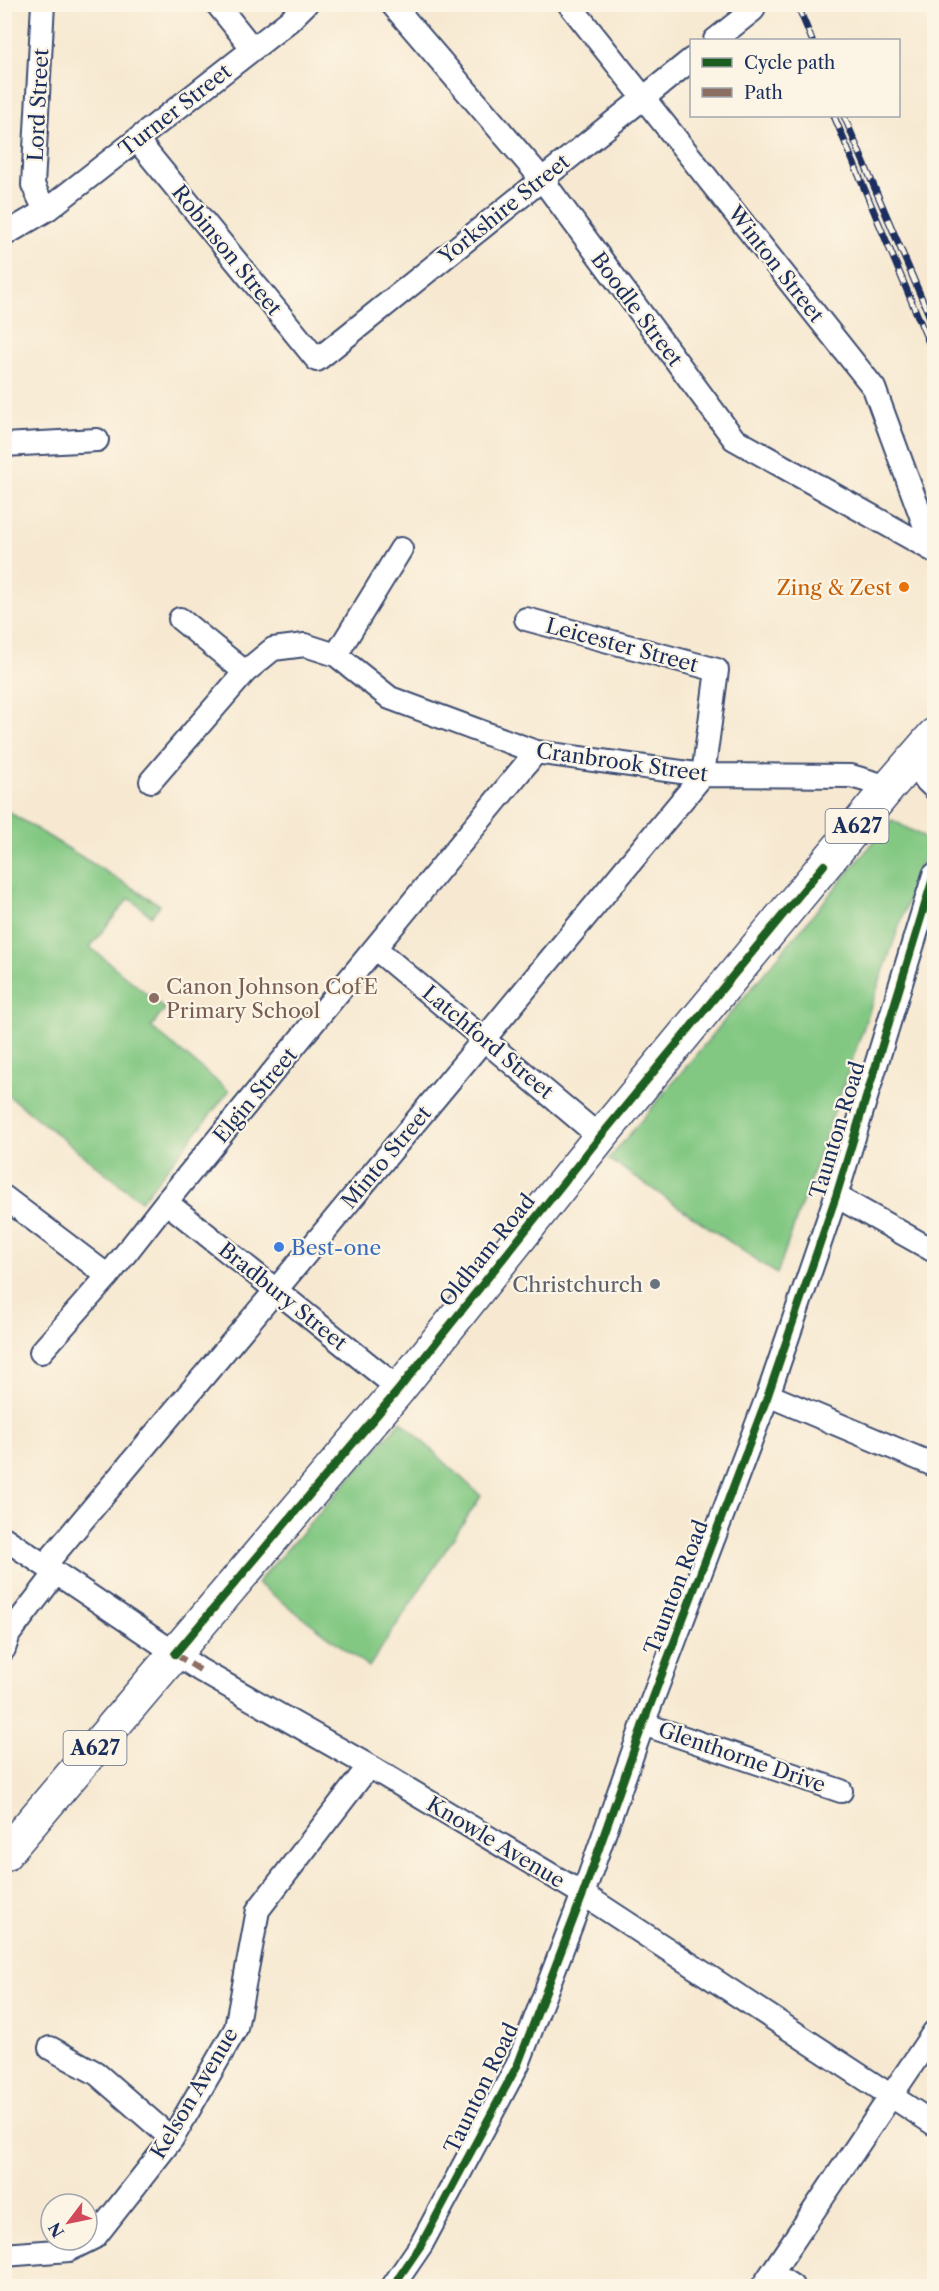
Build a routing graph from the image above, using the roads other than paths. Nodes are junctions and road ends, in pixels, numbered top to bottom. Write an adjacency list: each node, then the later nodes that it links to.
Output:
1 (44, 4): 13 (street, Lord Street)
2 (217, 4): 8 (street)
3 (306, 4): 8 (street, Turner Street)
4 (392, 4): 12 (street, Boodle Street)
5 (569, 4): 10 (street, Winton Street)
6 (752, 7): 7 (street)
7 (716, 39)
8 (253, 49): 11 (street, Turner Street)
9 (690, 61): 10 (street, Yorkshire Street)
10 (644, 98): 12 (street, Yorkshire Street); 19 (street, Winton Street)
11 (137, 140): 13 (street, Turner Street); 15 (street, Robinson Street)
12 (541, 178): 15 (street, Yorkshire Street); 19 (street, Boodle Street)
13 (45, 207): 14 (street, Turner Street)
14 (4, 235)
15 (317, 360)
16 (97, 440): 17 (street)
17 (4, 445)
18 (401, 549): 22 (street)
19 (934, 551)
20 (180, 619): 23 (street)
21 (526, 619): 26 (street, Leicester Street)
22 (336, 655): 23 (street, Cranbrook Street); 25 (street, Cranbrook Street)
23 (245, 672): 28 (street, Cranbrook Street)
24 (934, 735): 27 (highway, Oldham Road / A627)
25 (536, 752): 26 (street, Cranbrook Street); 31 (street, Elgin Street)
26 (702, 774): 27 (street, Cranbrook Street); 32 (street, Minto Street)
27 (900, 776): 29 (street); 33 (highway, Oldham Road / A627)
28 (151, 781)
29 (934, 788)
30 (934, 875): 34 (street, Taunton Road)
31 (376, 949): 32 (street, Latchford Street); 36 (street, Elgin Street)
32 (484, 1038): 33 (street, Latchford Street); 39 (street, Minto Street)
33 (600, 1137): 41 (highway, Oldham Road / A627)
34 (836, 1196): 37 (street); 42 (street, Taunton Road)
35 (4, 1197): 38 (street)
36 (166, 1202): 38 (street, Elgin Street); 39 (street, Bradbury Street)
37 (934, 1251)
38 (108, 1275): 40 (street, Elgin Street)
39 (276, 1290): 41 (street, Bradbury Street); 45 (street, Minto Street)
40 (41, 1352)
41 (399, 1389): 47 (highway, Oldham Road / A627)
42 (768, 1395): 43 (street); 48 (street, Taunton Road)
43 (934, 1465)
44 (4, 1538): 45 (street, Knowle Avenue)
45 (50, 1569): 46 (street, Minto Street); 47 (street, Knowle Avenue)
46 (4, 1649)
47 (188, 1662): 49 (street, Knowle Avenue); 51 (highway, Oldham Road / A627)
48 (643, 1724): 50 (street, Glenthorne Drive); 52 (street, Taunton Road)
49 (369, 1767): 52 (street, Knowle Avenue); 57 (street, Kelson Avenue)
50 (841, 1791)
51 (4, 1855)
52 (583, 1894): 55 (street, Knowle Avenue); 60 (street, Taunton Road)
53 (934, 2032): 55 (street)
54 (50, 2048): 57 (street)
55 (891, 2096): 56 (street, Knowle Avenue); 59 (street)
56 (934, 2124)
57 (172, 2139): 58 (street, Kelson Avenue)
58 (4, 2255)
59 (768, 2280): 61 (street)
60 (393, 2286)
61 (792, 2286)

